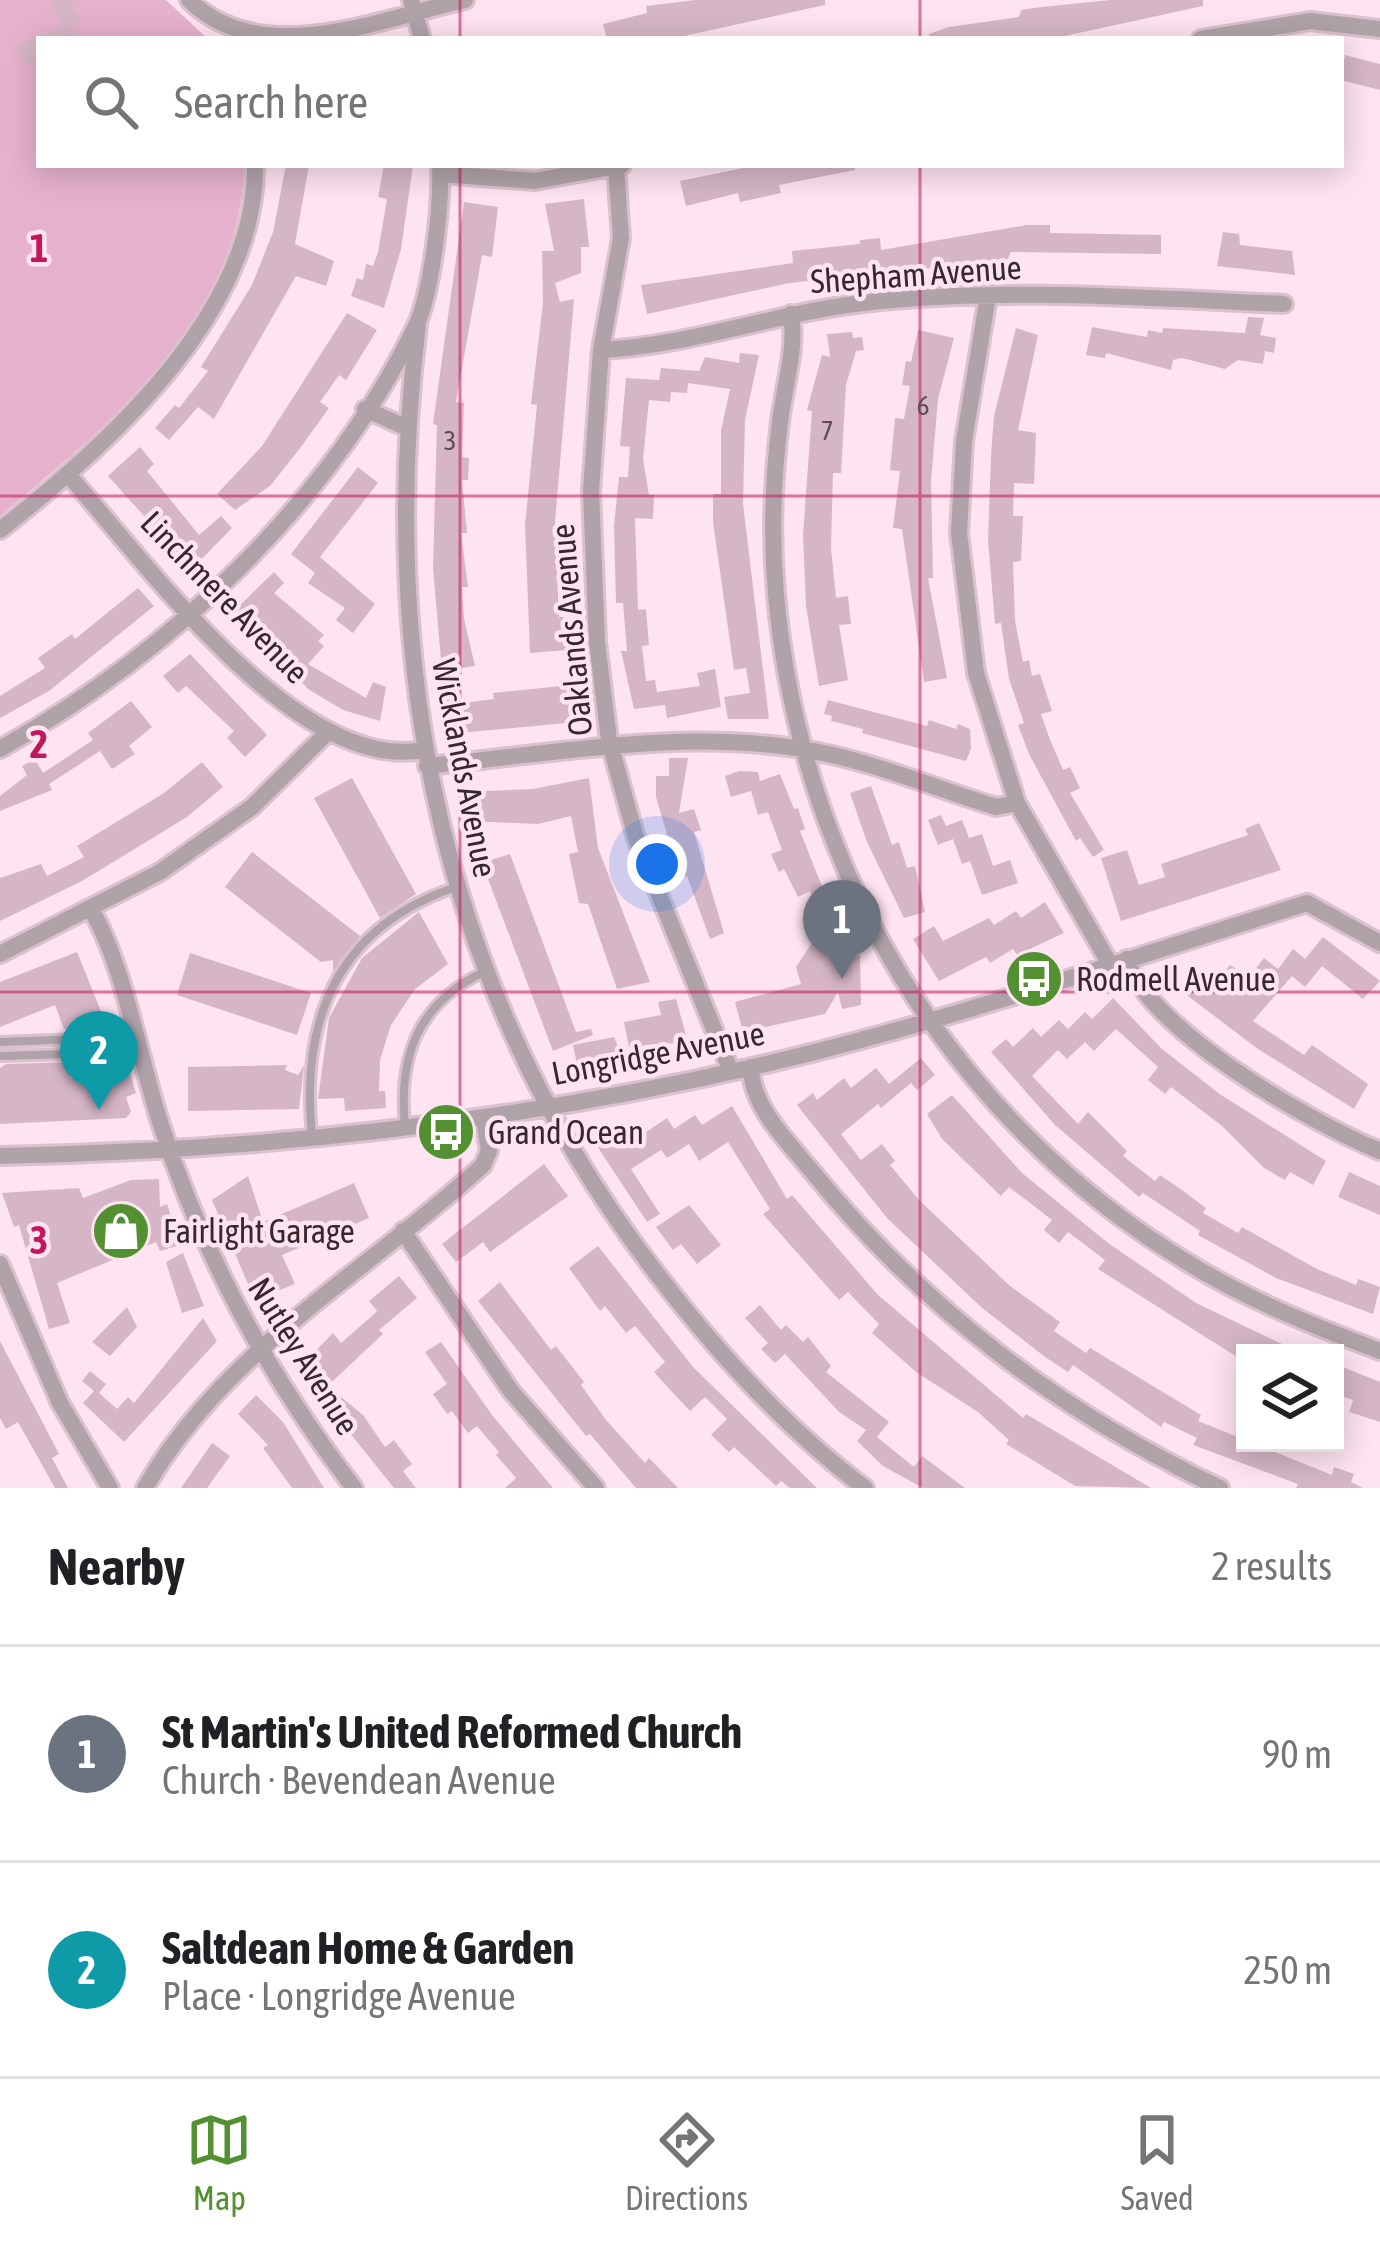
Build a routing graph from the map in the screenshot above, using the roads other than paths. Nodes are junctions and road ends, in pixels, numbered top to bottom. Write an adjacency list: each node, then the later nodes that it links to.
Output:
1 (189, 0): 5 (street)
2 (465, 0): 3 (street)
3 (413, 5): 6 (street); 7 (street)
4 (1380, 29): 8 (street)
5 (249, 36)
6 (300, 36)
7 (421, 36)
8 (1218, 36)
9 (256, 168): 20 (street)
10 (608, 168): 12 (street)
11 (619, 168): 17 (street, Oaklands Avenue)
12 (440, 170): 16 (street, Wicklands Avenue)
13 (988, 296): 14 (street, Shepham Avenue); 15 (street, Shepham Avenue); 28 (street)
14 (1284, 304)
15 (790, 314): 17 (street, Shepham Avenue); 26 (street)
16 (418, 325): 18 (street); 19 (street, Wicklands Avenue)
17 (601, 350): 24 (street, Oaklands Avenue)
18 (365, 409): 19 (street); 22 (street)
19 (405, 427): 27 (street, Wicklands Avenue)
20 (69, 476): 21 (street); 22 (street, Linchmere Avenue)
21 (0, 530)
22 (190, 613): 23 (street, Linchmere Avenue); 25 (street)
23 (329, 731): 27 (street, Linchmere Avenue); 30 (street)
24 (611, 746): 26 (street, Linchmere Avenue); 27 (street, Linchmere Avenue); 40 (street, Oaklands Avenue)
25 (0, 748)
26 (802, 749): 28 (street, Linchmere Avenue); 35 (street)
27 (425, 758): 29 (street, Wicklands Avenue)
28 (1017, 803): 33 (street)
29 (456, 887): 34 (street, Wicklands Avenue); 44 (lane)
30 (92, 911): 32 (street); 37 (street, Nutley Avenue)
31 (1380, 943): 33 (street, Longridge Avenue)
32 (0, 954)
33 (1119, 963): 35 (street, Longridge Avenue); 46 (street)
34 (486, 971): 41 (street, Wicklands Avenue); 43 (lane)
35 (929, 1022): 39 (street, Longridge Avenue); 51 (street)
36 (0, 1042): 37 (lane)
37 (137, 1044): 38 (lane); 45 (street, Nutley Avenue)
38 (0, 1056)
39 (751, 1067): 40 (street, Longridge Avenue); 57 (street)
40 (730, 1069): 41 (street, Longridge Avenue)
41 (548, 1106): 42 (street, Longridge Avenue); 56 (street, Wicklands Avenue)
42 (484, 1119): 43 (street, Longridge Avenue); 48 (street)
43 (405, 1129): 44 (street, Longridge Avenue)
44 (313, 1138): 45 (street, Longridge Avenue)
45 (170, 1148): 47 (street, Longridge Avenue); 50 (street, Nutley Avenue)
46 (1380, 1151)
47 (0, 1156)
48 (403, 1232): 50 (street); 55 (street)
49 (0, 1264): 52 (street)
50 (260, 1351): 53 (street); 54 (street, Nutley Avenue)
51 (1380, 1351)
52 (110, 1488)
53 (145, 1488)
54 (354, 1488)
55 (596, 1488)
56 (866, 1488)
57 (1220, 1488)

